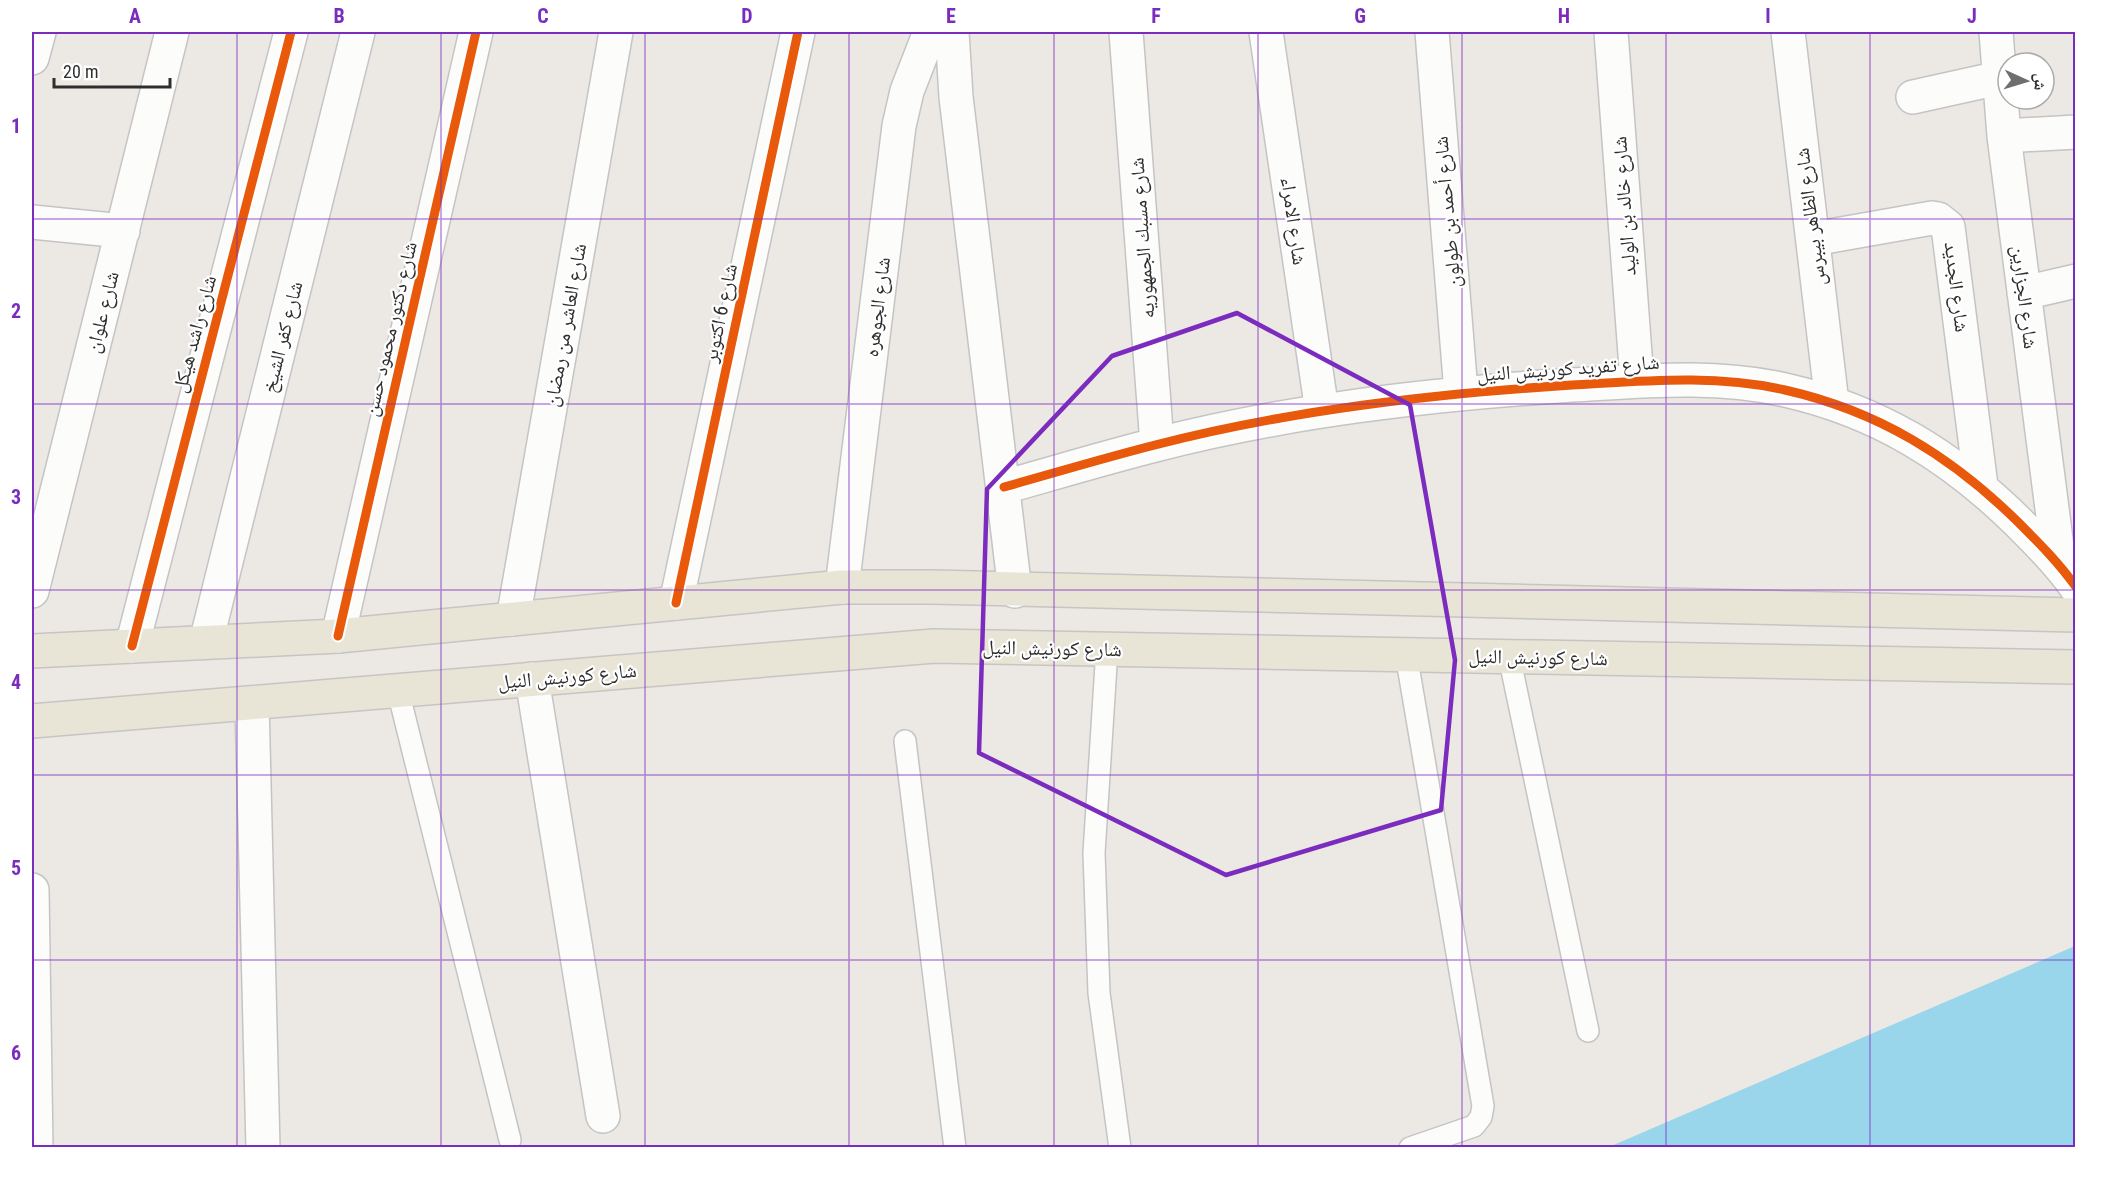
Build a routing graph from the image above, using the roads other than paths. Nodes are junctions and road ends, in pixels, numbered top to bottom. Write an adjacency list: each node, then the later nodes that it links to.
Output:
1 (39, 32): 17 (street)
2 (172, 32): 24 (street, شارع علوان)
3 (291, 32): 44 (street, شارع راشد هيكل)
4 (358, 32): 43 (street, شارع كفر الشيخ)
5 (476, 32): 42 (street, شارع دكتور محمود حسن)
6 (616, 32): 41 (street, شارع العاشر من رمضان)
7 (798, 32): 39 (street, شارع 6 اكتوبر)
8 (930, 32): 36 (street, شارع الجوهره)
9 (951, 32): 34 (street)
10 (1126, 32): 32 (street, شارع مسبك الجمهوريه)
11 (1266, 32): 31 (street, شارع الامراء)
12 (1432, 32): 29 (street, شارع أحمد بن طولون)
13 (1611, 32): 28 (street, شارع خالد بن الوليد)
14 (1788, 32): 25 (street, شارع الظاهر بيبرس)
15 (1996, 32): 16 (street, شارع الجزارين)
16 (1997, 51)
17 (32, 58)
18 (1996, 79): 19 (street)
19 (1913, 97)
20 (2002, 111): 22 (street, شارع الجزارين)
21 (2076, 132): 22 (street)
22 (2004, 136): 27 (street, شارع الجزارين)
23 (32, 222): 24 (street)
24 (123, 231): 37 (street, شارع علوان)
25 (1813, 239): 30 (street, شارع الظاهر بيبرس); 33 (street, شارع الجديد)
26 (2076, 281): 27 (street)
27 (2024, 293): 35 (street, شارع الجزارين)
28 (1637, 381): 29 (street, شارع تفريد كورنيش النيل); 30 (street, شارع تفريد كورنيش النيل)
29 (1461, 392): 31 (street, شارع تفريد كورنيش النيل)
30 (1832, 403): 33 (street, شارع تفريد كورنيش النيل)
31 (1322, 411): 32 (street, شارع تفريد كورنيش النيل)
32 (1157, 444): 34 (street, شارع تفريد كورنيش النيل)
33 (1981, 486): 35 (street, شارع تفريد كورنيش النيل)
34 (1004, 487): 38 (street)
35 (2067, 575)
36 (842, 587): 38 (main road); 39 (main road)
37 (32, 591)
38 (1015, 591): 40 (main road)
39 (676, 603): 41 (main road)
40 (2076, 615)
41 (513, 619): 42 (main road)
42 (338, 636): 43 (main road)
43 (206, 642): 44 (main road)
44 (132, 646): 46 (main road)
45 (1107, 649): 47 (main road, شارع كورنيش النيل); 50 (main road, شارع كورنيش النيل); 62 (lane)
46 (32, 651)
47 (1406, 654): 48 (main road, شارع كورنيش النيل); 63 (lane)
48 (1509, 656): 49 (main road, شارع كورنيش النيل); 56 (lane)
49 (2076, 667)
50 (532, 679): 51 (main road, شارع كورنيش النيل); 57 (street)
51 (398, 691): 52 (main road, شارع كورنيش النيل); 58 (lane)
52 (252, 703): 53 (main road, شارع كورنيش النيل); 60 (street)
53 (32, 722)
54 (905, 741): 61 (lane)
55 (32, 890): 59 (street)
56 (1588, 1031)
57 (603, 1116)
58 (510, 1140)
59 (36, 1148)
60 (263, 1148)
61 (954, 1148)
62 (1120, 1148)
63 (1410, 1148)

